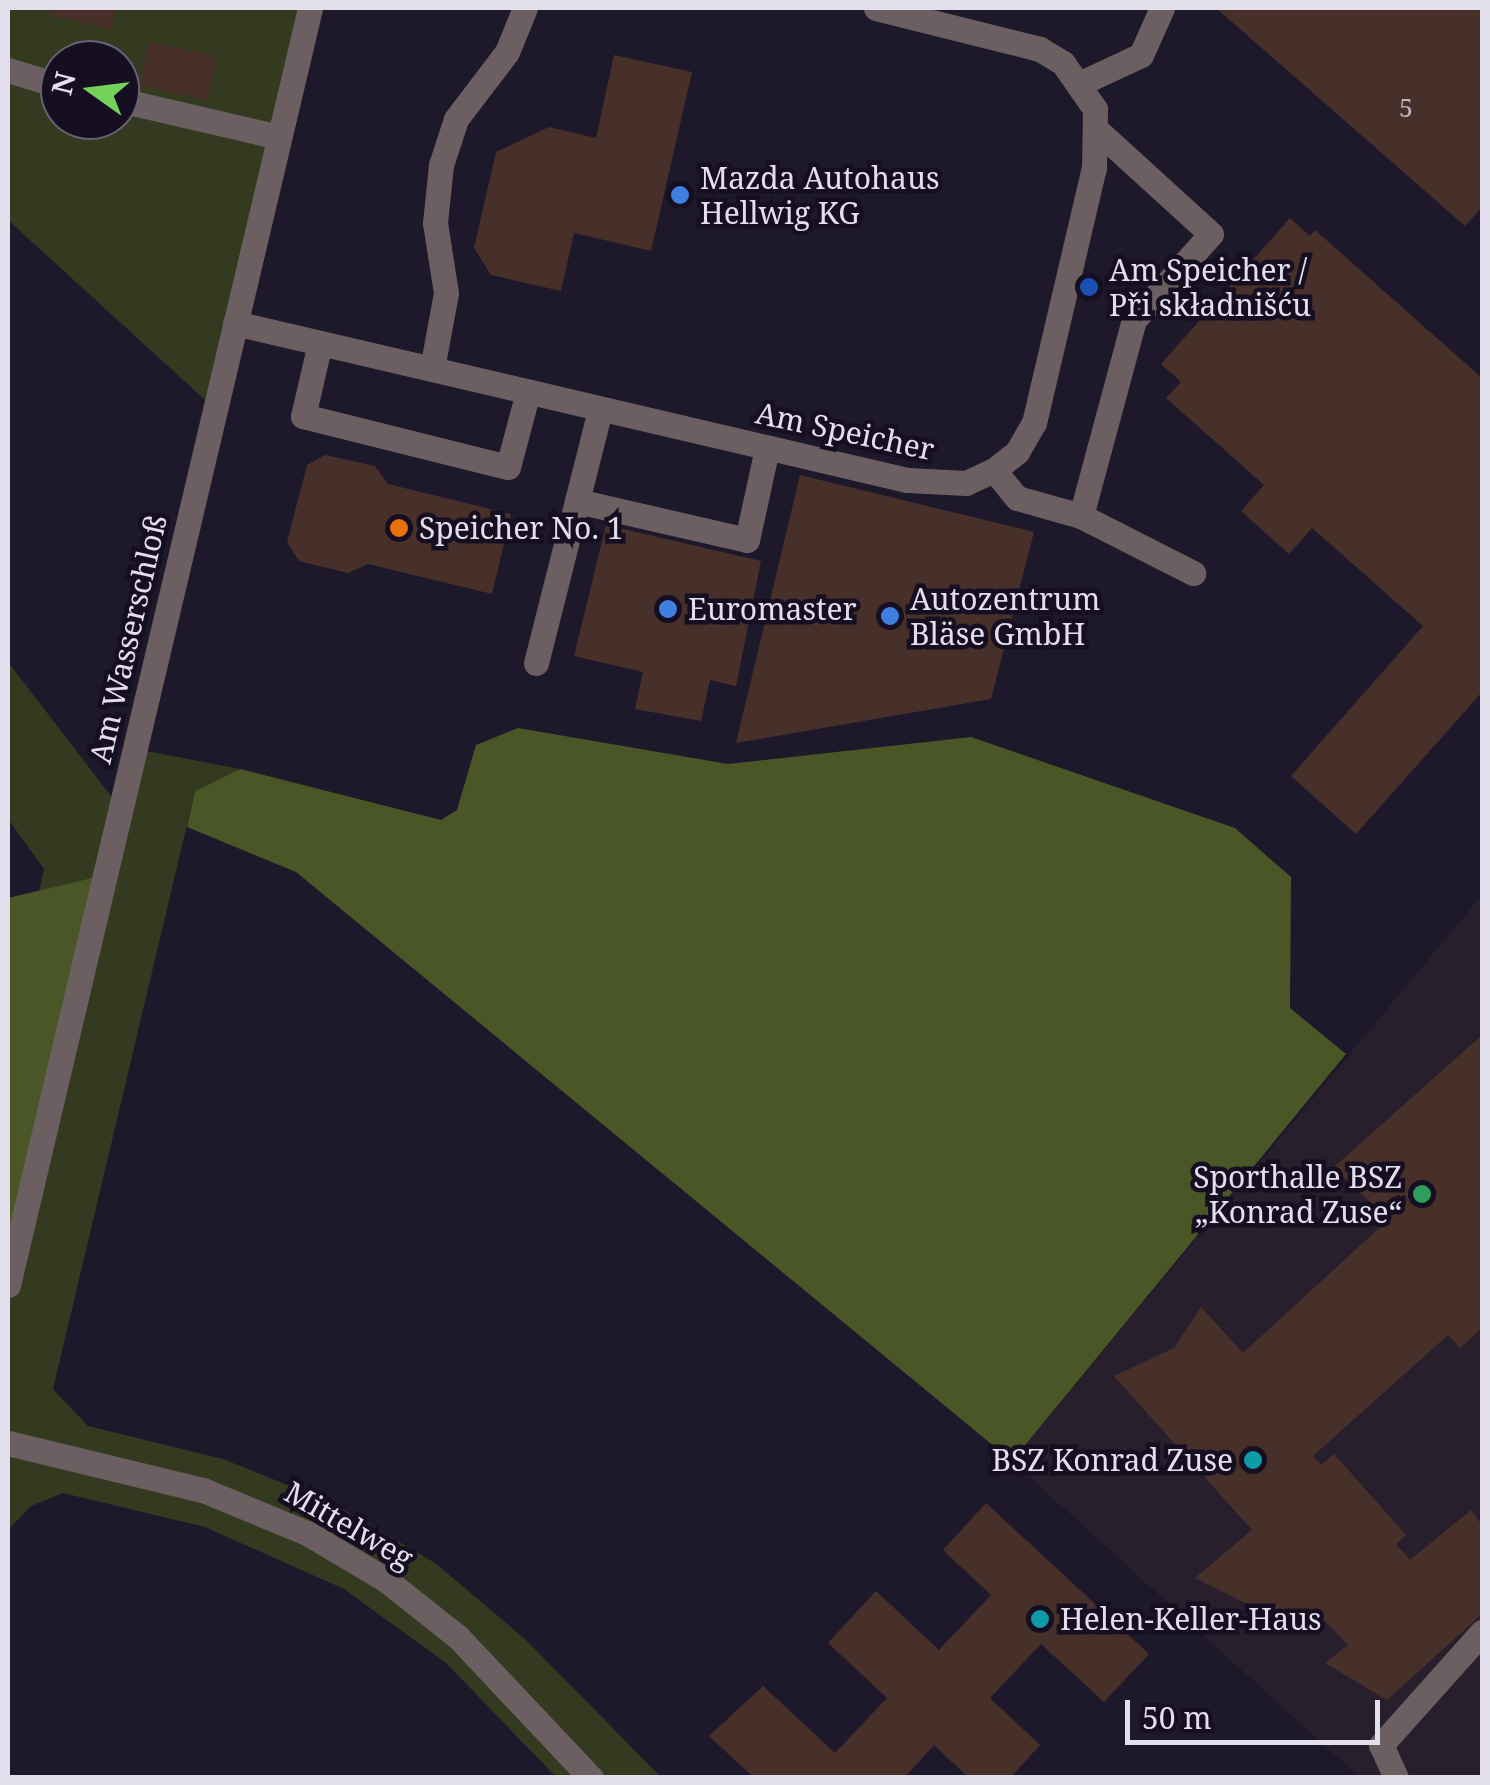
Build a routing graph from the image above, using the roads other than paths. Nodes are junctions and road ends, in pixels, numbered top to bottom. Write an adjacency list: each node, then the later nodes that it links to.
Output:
1 (310, 8): 10 (street, Am Wasserschloß)
2 (524, 8): 13 (street)
3 (876, 8): 7 (street)
4 (1162, 8): 7 (street)
5 (8, 70): 6 (street)
6 (40, 80)
7 (1081, 83): 9 (street)
8 (140, 105): 10 (street)
9 (1100, 133): 17 (street); 19 (street)
10 (280, 137): 11 (street, Am Wasserschloß)
11 (236, 323): 12 (street, Am Speicher); 22 (street, Am Wasserschloß)
12 (320, 343): 13 (street, Am Speicher); 14 (street)
13 (432, 369): 14 (street, Am Speicher)
14 (528, 392): 15 (street, Am Speicher)
15 (600, 410): 16 (street, Am Speicher); 18 (street)
16 (767, 448): 17 (street, Am Speicher); 18 (street)
17 (994, 470): 19 (street)
18 (578, 501): 21 (street)
19 (1082, 516): 20 (street)
20 (1192, 574)
21 (536, 663)
22 (8, 1285)
23 (8, 1442): 25 (street, Mittelweg)
24 (1482, 1632): 26 (street)
25 (591, 1778)
26 (1396, 1778)

